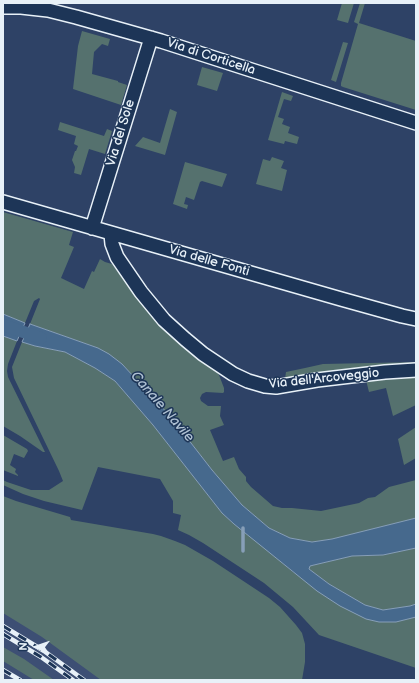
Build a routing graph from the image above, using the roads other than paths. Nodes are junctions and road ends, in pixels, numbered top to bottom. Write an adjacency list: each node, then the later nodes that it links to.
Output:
1 (3, 8): 2 (street, Via di Corticella)
2 (151, 38): 3 (street, Via di Corticella); 5 (street, Via del Sole)
3 (416, 123)
4 (3, 202): 5 (street, Via delle Fonti)
5 (92, 228): 6 (street, Via delle Fonti)
6 (111, 234): 7 (street, Via delle Fonti); 8 (street, Via dell'Arcoveggio)
7 (416, 319)
8 (416, 370)

